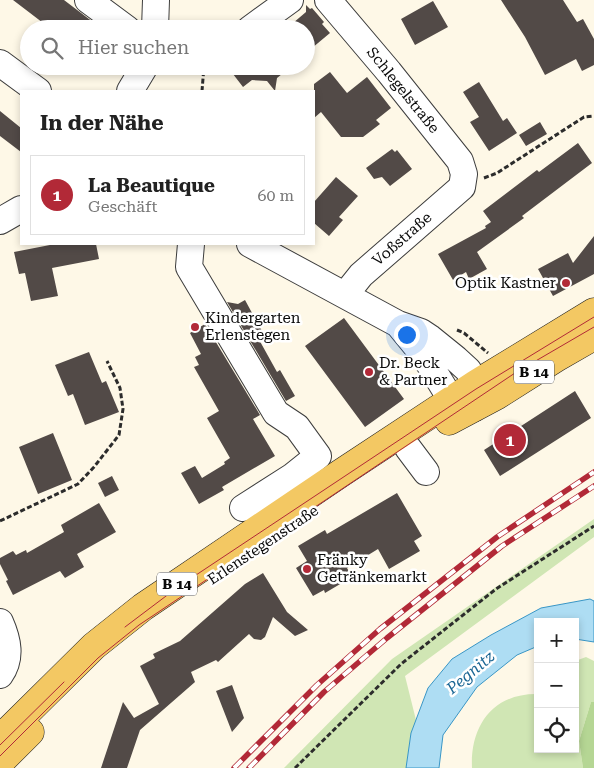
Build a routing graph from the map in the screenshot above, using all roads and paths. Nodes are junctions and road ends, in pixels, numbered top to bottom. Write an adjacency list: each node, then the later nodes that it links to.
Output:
1 (88, 0): 5 (street)
2 (156, 0): 6 (street)
3 (290, 0): 7 (street)
4 (328, 0): 15 (street, Schlegelstraße)
5 (115, 20)
6 (155, 20)
7 (262, 20)
8 (0, 63): 11 (street)
9 (140, 75): 12 (street)
10 (203, 75): 13 (path)
11 (37, 90)
12 (131, 90)
13 (202, 90)
14 (594, 116): 15 (path)
15 (462, 186): 20 (street, Voßstraße)
16 (20, 210): 17 (street)
17 (0, 221)
18 (191, 245): 27 (street)
19 (252, 245): 20 (street)
20 (345, 296): 24 (street)
21 (594, 312): 22 (main road, Erlenstegenstraße / B 14)
22 (578, 338): 24 (main road, Erlenstegenstraße / B 14)
23 (107, 360): 28 (path)
24 (467, 397): 25 (main road, Erlenstegenstraße / B 14); 30 (main road, Erlenstegenstraße / B 14)
25 (408, 448): 26 (street); 30 (main road, Erlenstegenstraße / B 14)
26 (426, 472)
27 (243, 508)
28 (0, 521)
29 (594, 526): 36 (path)
30 (252, 542): 31 (main road, Erlenstegenstraße / B 14)
31 (159, 606): 34 (main road, Erlenstegenstraße / B 14); 35 (main road, Erlenstegenstraße / B 14)
32 (0, 622): 33 (street)
33 (0, 676)
34 (0, 739)
35 (0, 762)
36 (295, 768)

